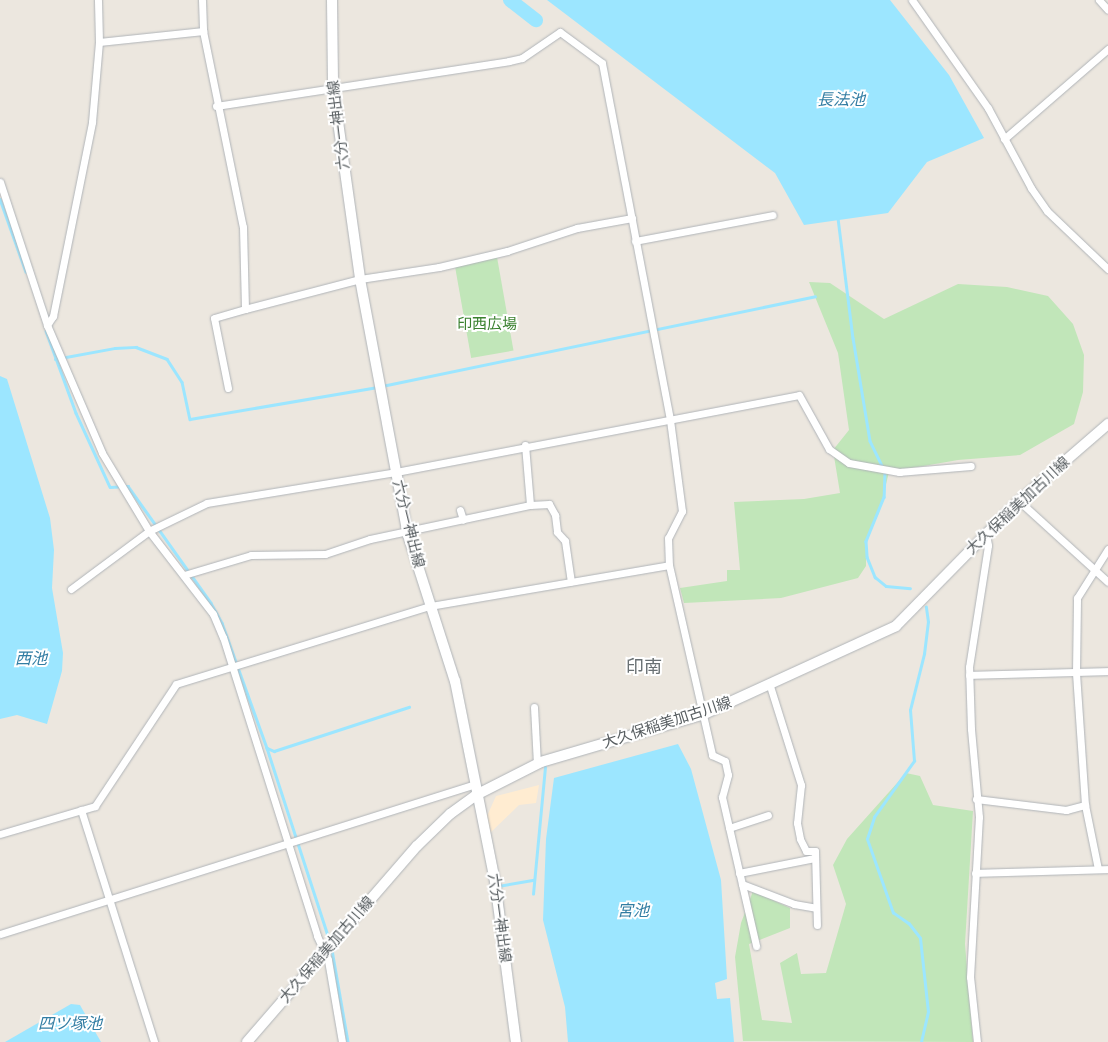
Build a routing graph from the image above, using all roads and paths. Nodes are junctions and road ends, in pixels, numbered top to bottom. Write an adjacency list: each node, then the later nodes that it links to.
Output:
1 (98, 0): 8 (street)
2 (202, 0): 7 (street)
3 (332, 0): 10 (main road, 六分一神出線)
4 (912, 0): 12 (street)
5 (1099, 0): 6 (street)
6 (1108, 10)
7 (203, 31): 8 (street); 11 (street)
8 (99, 42): 21 (street)
9 (1108, 49): 12 (street)
10 (333, 86): 11 (street); 16 (street); 19 (main road, 六分一神出線)
11 (216, 106): 20 (street)
12 (1004, 139): 18 (street)
13 (0, 182): 14 (street)
14 (2, 196): 21 (street)
15 (772, 215): 17 (street)
16 (632, 218): 17 (street); 19 (street)
17 (636, 241): 23 (street)
18 (1108, 269)
19 (360, 279): 20 (street); 27 (main road, 六分一神出線)
20 (245, 309): 22 (street)
21 (47, 325): 32 (street)
22 (228, 388)
23 (670, 420): 25 (street); 26 (street); 36 (street)
24 (1108, 424): 28 (main road, 大久保稲美加古川線)
25 (525, 445): 27 (street); 29 (street)
26 (971, 466)
27 (396, 472): 32 (street); 33 (main road, 六分一神出線)
28 (1019, 501): 34 (main road, 大久保稲美加古川線); 37 (street)
29 (530, 505): 31 (street); 39 (street)
30 (460, 510): 31 (street)
31 (463, 520): 33 (street)
32 (149, 531): 38 (street); 41 (street)
33 (408, 532): 38 (street); 42 (main road, 六分一神出線)
34 (986, 534): 46 (street); 47 (main road, 大久保稲美加古川線)
35 (1108, 549): 37 (street)
36 (669, 565): 39 (street); 49 (street)
37 (1093, 570): 40 (street); 45 (street)
38 (184, 575): 43 (street)
39 (571, 582): 42 (street)
40 (1108, 582)
41 (71, 589)
42 (430, 606): 43 (street); 51 (main road, 六分一神出線)
43 (233, 667): 55 (street); 59 (street)
44 (1108, 671): 45 (street)
45 (1076, 672): 46 (street); 54 (street)
46 (969, 675): 53 (street)
47 (770, 686): 49 (main road, 大久保稲美加古川線); 60 (street)
48 (534, 707): 50 (street)
49 (704, 714): 50 (main road, 大久保稲美加古川線); 57 (street)
50 (537, 764): 52 (main road, 大久保稲美加古川線)
51 (475, 784): 52 (main road, 六分一神出線); 59 (street)
52 (476, 795): 71 (main road, 大久保稲美加古川線); 75 (main road, 六分一神出線)
53 (976, 799): 54 (street); 64 (street)
54 (1085, 805): 61 (street)
55 (81, 810): 58 (street); 66 (street)
56 (768, 815): 57 (street)
57 (729, 828): 63 (street)
58 (0, 834)
59 (288, 844): 66 (street); 71 (street)
60 (815, 858): 63 (street); 67 (street)
61 (1098, 869): 62 (street); 64 (street)
62 (1108, 869)
63 (739, 873): 65 (street)
64 (975, 873): 76 (street)
65 (742, 884): 67 (street); 70 (street)
66 (108, 902): 69 (street); 72 (street)
67 (816, 908): 68 (street)
68 (817, 925)
69 (0, 934)
70 (756, 946)
71 (325, 952): 73 (main road, 大久保稲美加古川線); 74 (street)
72 (154, 1042)
73 (247, 1042)
74 (342, 1042)
75 (516, 1042)
76 (977, 1042)

